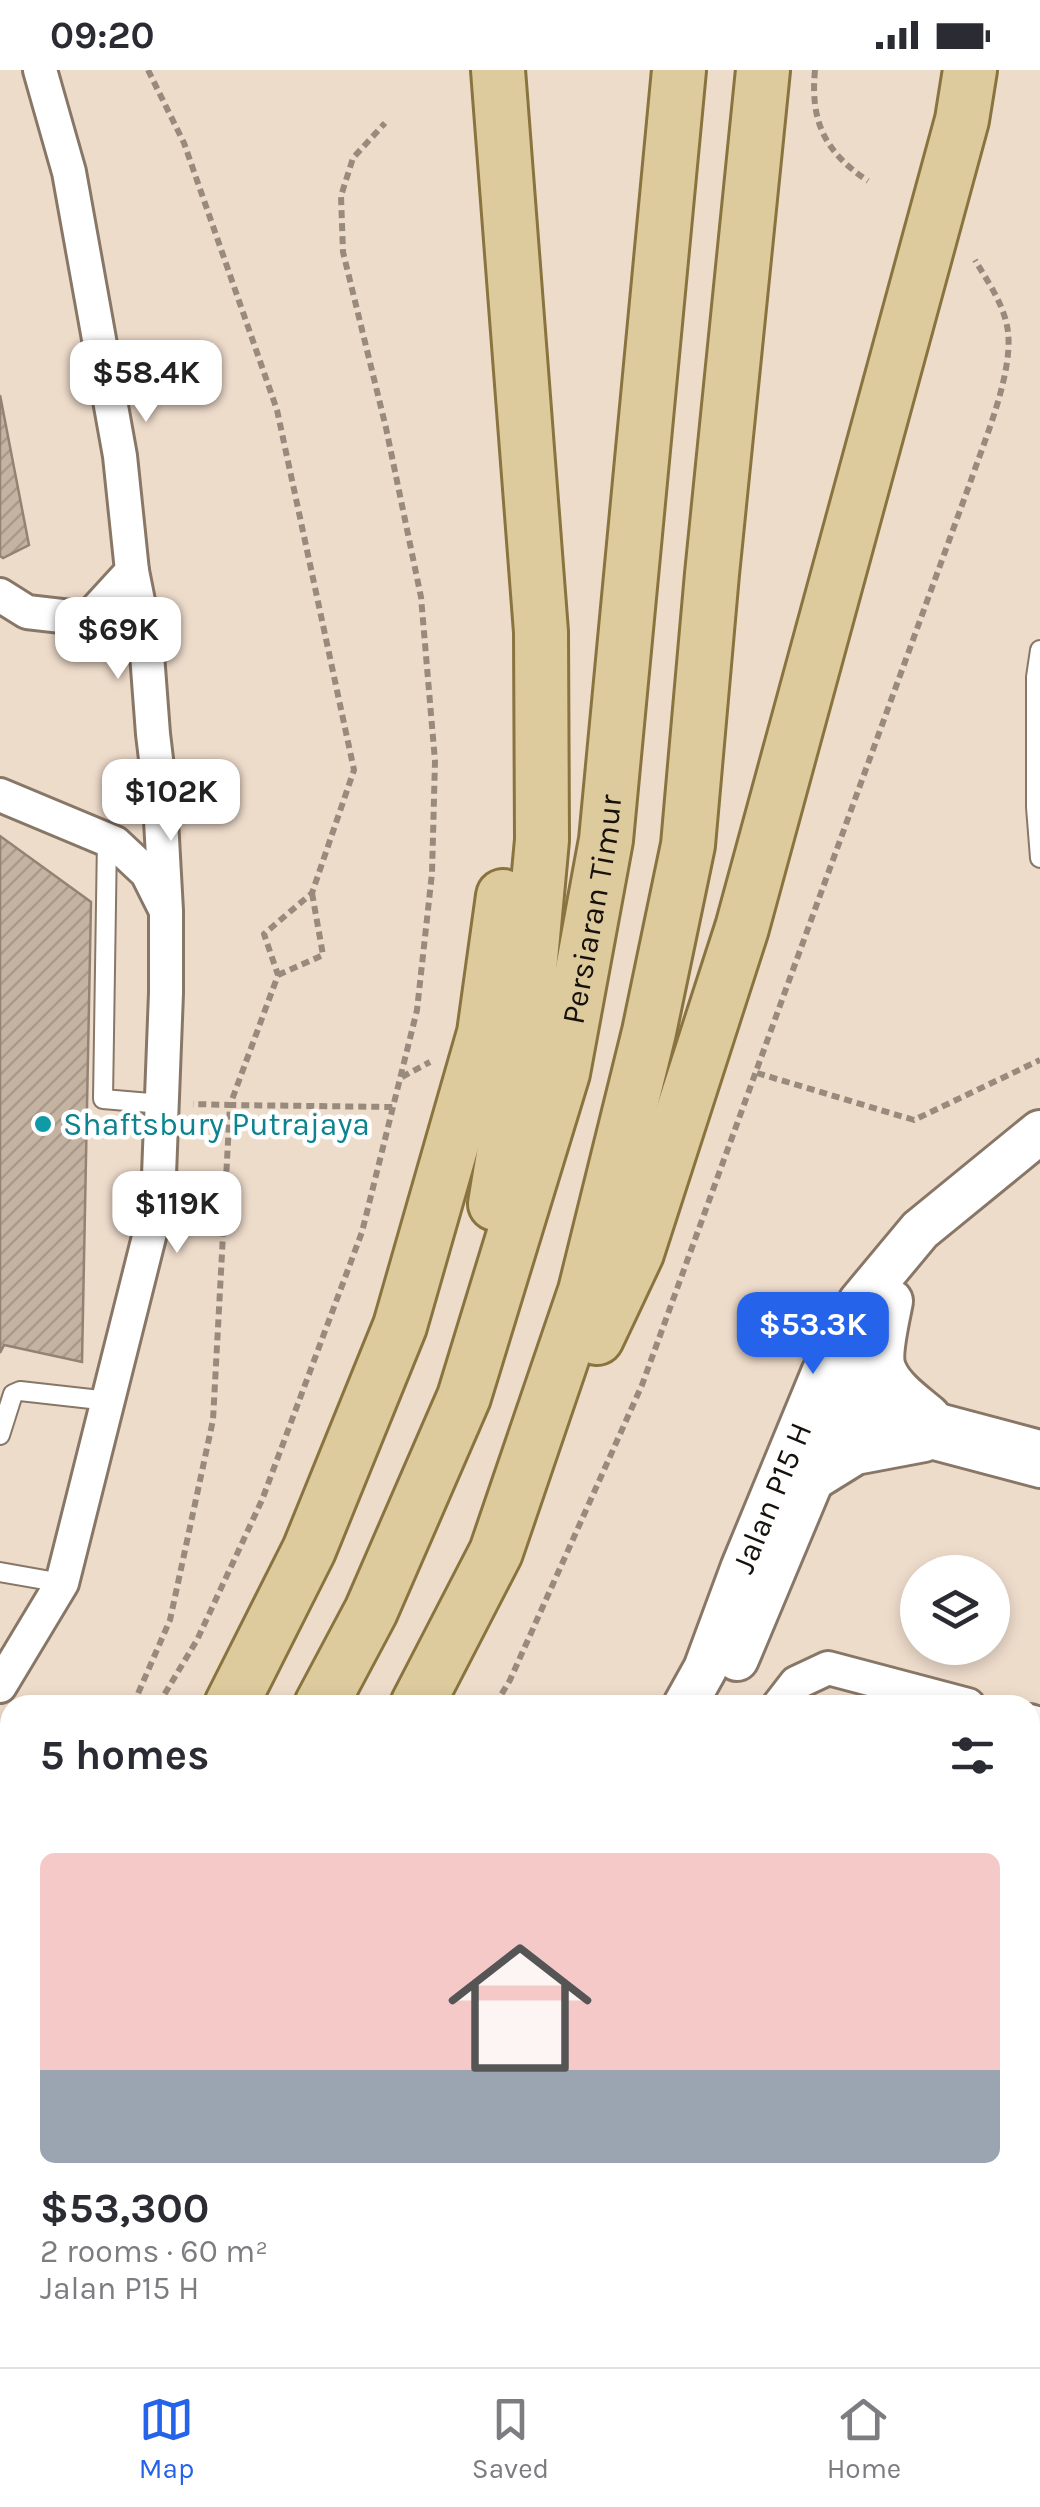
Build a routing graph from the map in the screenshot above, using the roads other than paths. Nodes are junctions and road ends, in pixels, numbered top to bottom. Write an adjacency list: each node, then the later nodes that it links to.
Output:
1 (40, 70): 7 (street)
2 (59, 70): 7 (lane)
3 (498, 70): 10 (main road)
4 (679, 70): 20 (main road, Persiaran Timur)
5 (763, 70): 28 (main road)
6 (969, 87): 28 (main road)
7 (51, 108): 8 (street)
8 (132, 571): 9 (street); 12 (street)
9 (0, 595)
10 (541, 632): 20 (main road); 32 (main road)
11 (1040, 650): 15 (lane)
12 (159, 784): 14 (street); 16 (street)
13 (0, 795): 14 (street)
14 (111, 841): 16 (street); 17 (lane)
15 (1040, 858)
16 (166, 911): 17 (street)
17 (162, 1104): 21 (street)
18 (1040, 1134): 19 (street, Jalan P15 H); 22 (street, Jalan P15 H)
19 (891, 1301): 22 (street, Jalan P15 H); 23 (street)
20 (464, 1396): 33 (main road, Persiaran Timur)
21 (108, 1402): 24 (lane); 30 (street)
22 (827, 1403): 23 (street); 27 (street, Jalan P15 H); 35 (street, Jalan P15 H)
23 (926, 1428): 25 (street); 26 (street); 27 (street)
24 (0, 1435)
25 (1040, 1447)
26 (1040, 1471)
27 (813, 1479): 36 (street, Jalan P15 H)
28 (496, 1552): 34 (main road)
29 (0, 1572): 30 (lane)
30 (62, 1582): 31 (street)
31 (0, 1686)
32 (236, 1695)
33 (325, 1695)
34 (422, 1695)
35 (690, 1695)
36 (720, 1695)
37 (787, 1695): 38 (street)
38 (930, 1695)

